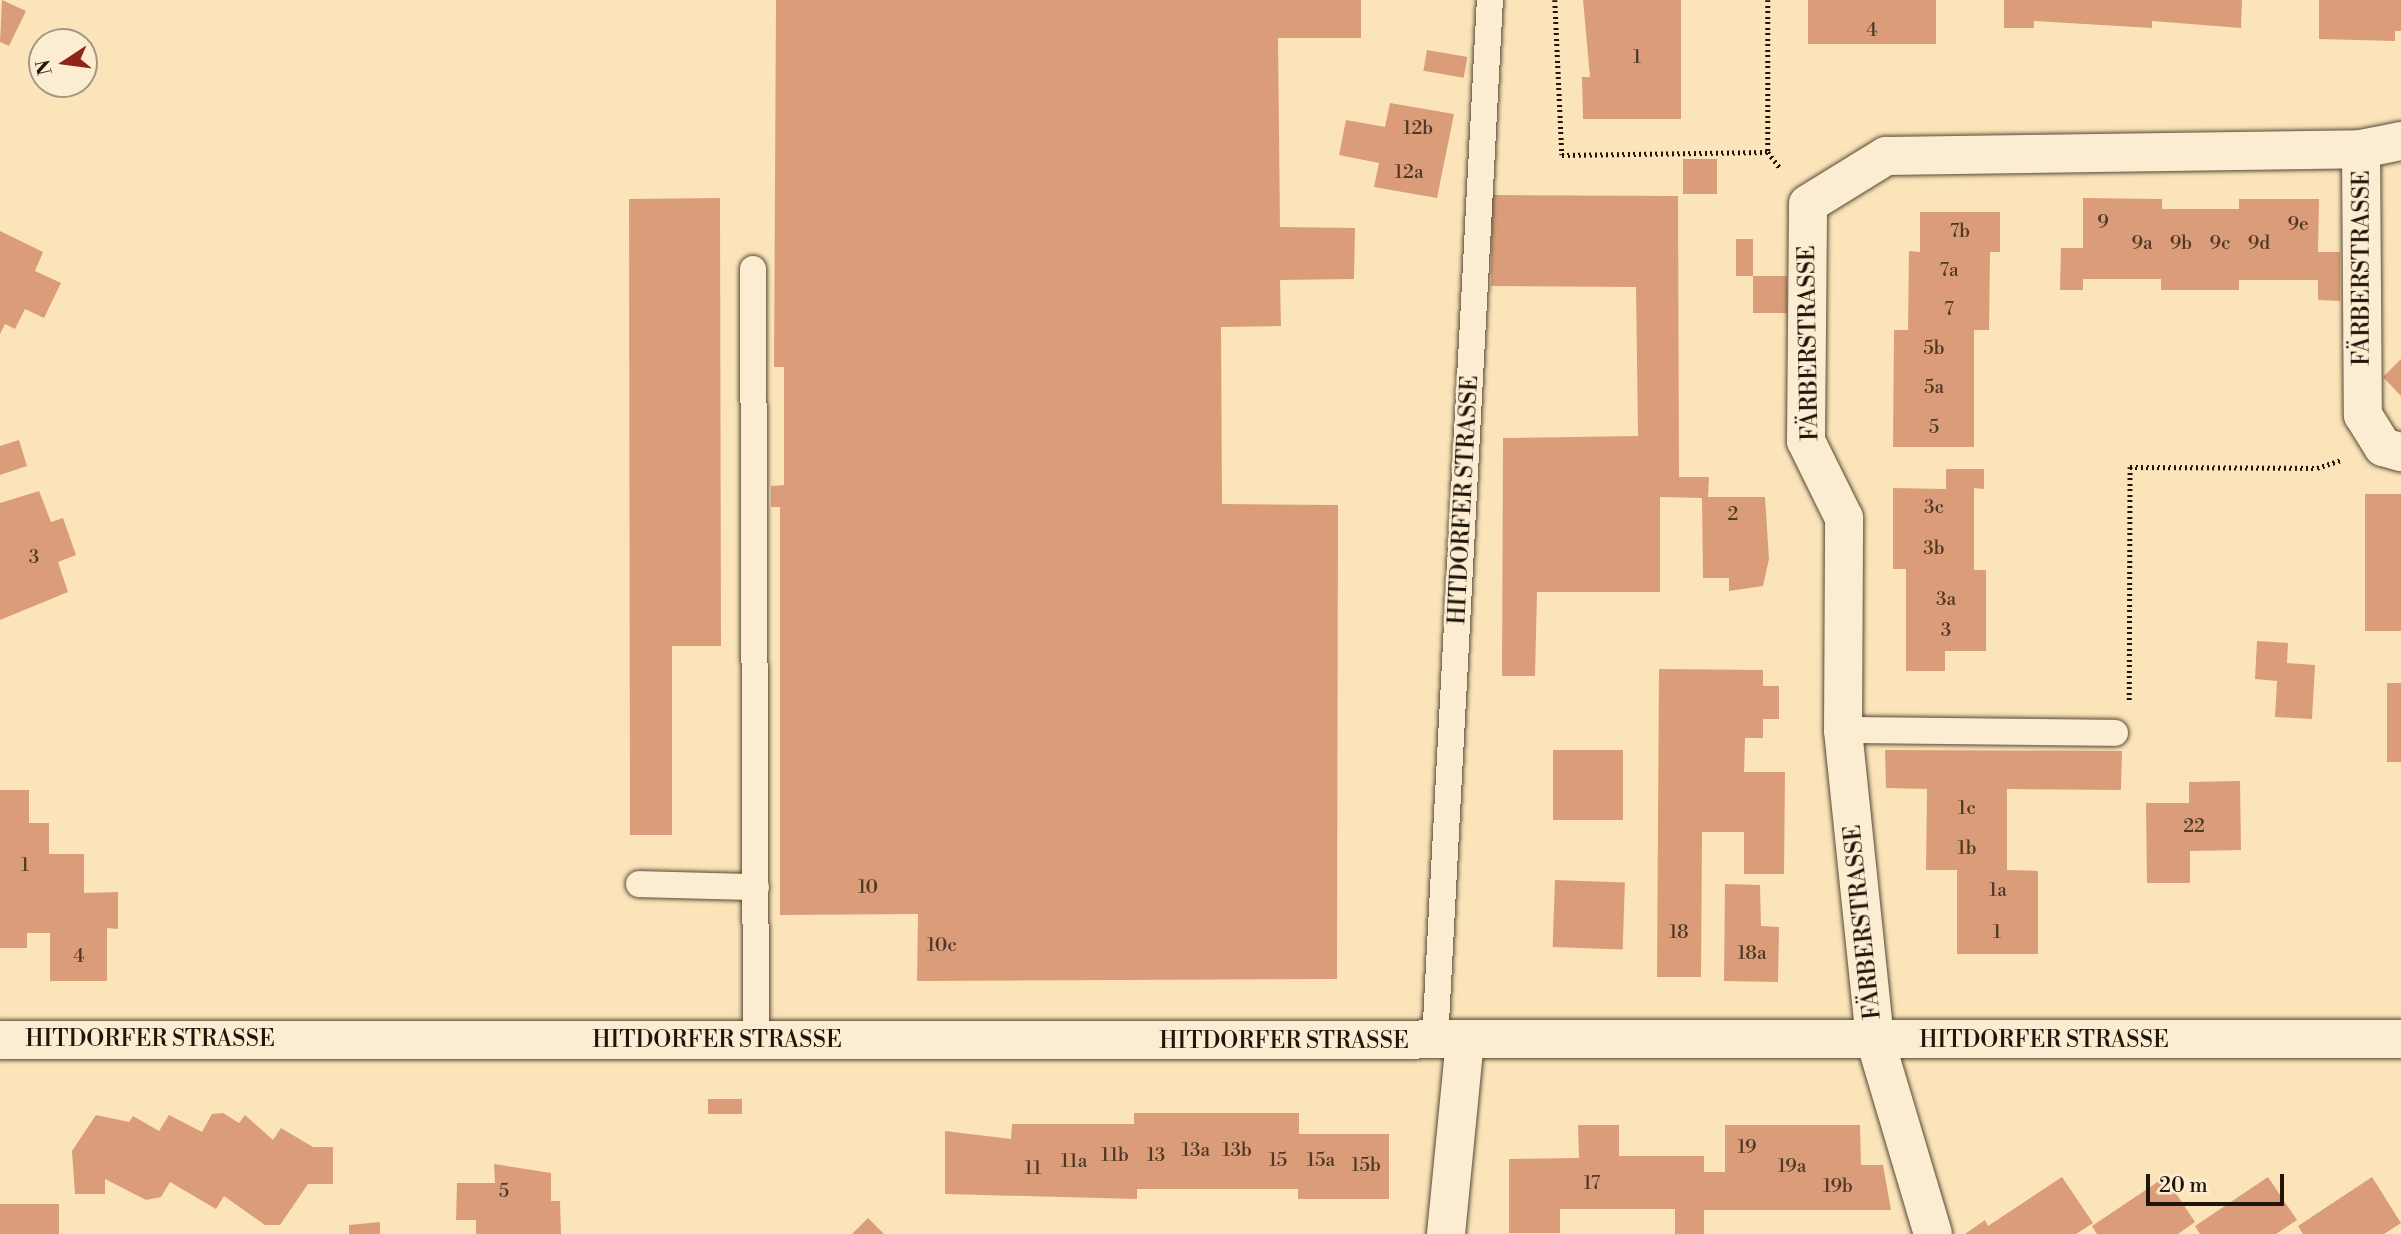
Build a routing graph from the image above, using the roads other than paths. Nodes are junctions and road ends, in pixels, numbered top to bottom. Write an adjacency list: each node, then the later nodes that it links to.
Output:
1 (1490, 0): 14 (lane, HITDORFER STRASSE)
2 (2401, 141): 3 (street, FÄRBERSTRASSE)
3 (2361, 149): 5 (street, FÄRBERSTRASSE); 6 (street, FÄRBERSTRASSE)
4 (753, 269): 9 (lane)
5 (2392, 450)
6 (1843, 730): 7 (lane); 11 (street, FÄRBERSTRASSE)
7 (2115, 733)
8 (639, 884): 9 (lane)
9 (756, 887): 13 (lane)
10 (0, 1040): 13 (street, HITDORFER STRASSE)
11 (1875, 1040): 12 (street, HITDORFER STRASSE); 14 (street, HITDORFER STRASSE); 16 (street, FÄRBERSTRASSE)
12 (2401, 1040)
13 (756, 1041): 14 (street, HITDORFER STRASSE)
14 (1450, 1041): 15 (street)
15 (1446, 1234)
16 (1933, 1234)

